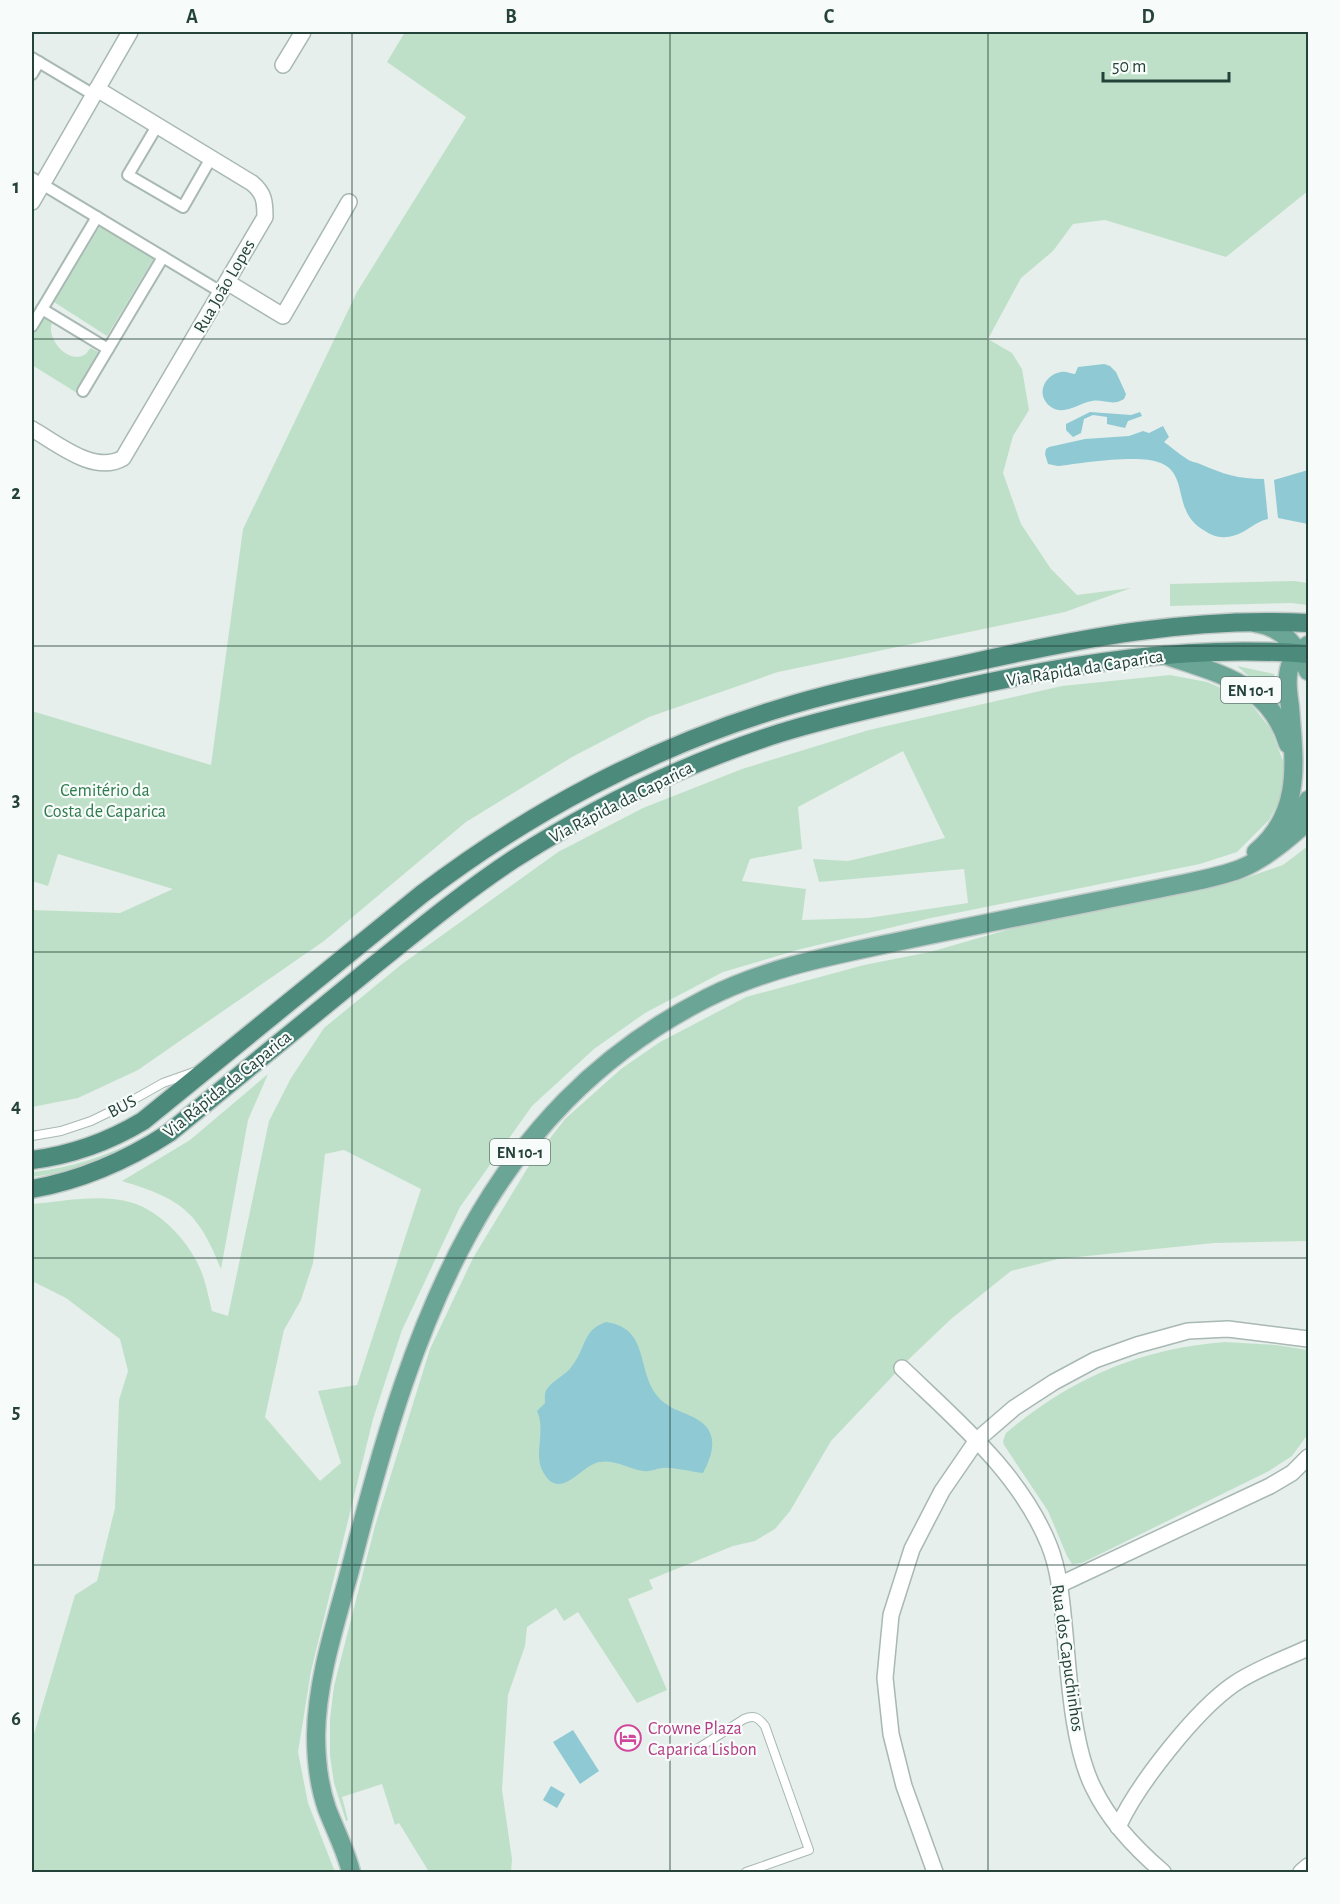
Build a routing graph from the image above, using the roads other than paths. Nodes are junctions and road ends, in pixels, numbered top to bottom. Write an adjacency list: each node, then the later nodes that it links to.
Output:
1 (130, 32): 6 (street)
2 (303, 32): 4 (street)
3 (35, 60): 5 (street); 6 (street)
4 (283, 65)
5 (32, 75)
6 (95, 92): 7 (street, Rua João Lopes); 9 (street)
7 (158, 126): 8 (street, Rua João Lopes); 8 (street)
8 (211, 158): 14 (street, Rua João Lopes)
9 (37, 181): 10 (street); 12 (street)
10 (32, 202)
11 (349, 202): 14 (street)
12 (97, 217): 13 (street); 15 (street)
13 (163, 257): 14 (street); 17 (street)
14 (224, 287): 19 (street, Rua João Lopes)
15 (42, 309): 16 (street); 17 (street)
16 (32, 326)
17 (108, 349): 18 (street)
18 (83, 391)
19 (32, 429)
20 (1227, 621): 21 (highway, Via Rápida da Caparica); 22 (main road); 32 (highway, Via Rápida da Caparica)
21 (1308, 623)
22 (1305, 650): 23 (highway, Via Rápida da Caparica); 24 (main road); 25 (main road, EN 10-1)
23 (1165, 655): 27 (main road, EN 10-1); 35 (highway, Via Rápida da Caparica)
24 (1308, 671)
25 (1288, 677): 26 (main road, EN 10-1); 27 (main road, EN 10-1)
26 (1308, 754)
27 (1293, 771): 31 (main road, EN 10-1)
28 (1308, 800): 30 (main road, EN 10-1)
29 (1308, 820): 30 (main road, EN 10-1)
30 (1268, 854): 31 (main road, EN 10-1)
31 (1207, 879): 45 (main road, EN 10-1)
32 (209, 1067): 33 (lane, BUS); 34 (highway, Via Rápida da Caparica)
33 (32, 1136)
34 (32, 1160)
35 (32, 1189)
36 (1308, 1339): 38 (street)
37 (902, 1368): 38 (street, Rua dos Capuchinhos)
38 (976, 1440): 40 (street, Rua dos Capuchinhos); 47 (street)
39 (1308, 1457): 40 (street)
40 (1059, 1585): 43 (street, Rua dos Capuchinhos)
41 (1308, 1648): 43 (street)
42 (697, 1749): 46 (lane)
43 (1119, 1827): 48 (street, Rua dos Capuchinhos)
44 (1308, 1866): 49 (street)
45 (352, 1870)
46 (746, 1872)
47 (935, 1872)
48 (1163, 1872)
49 (1301, 1872)

